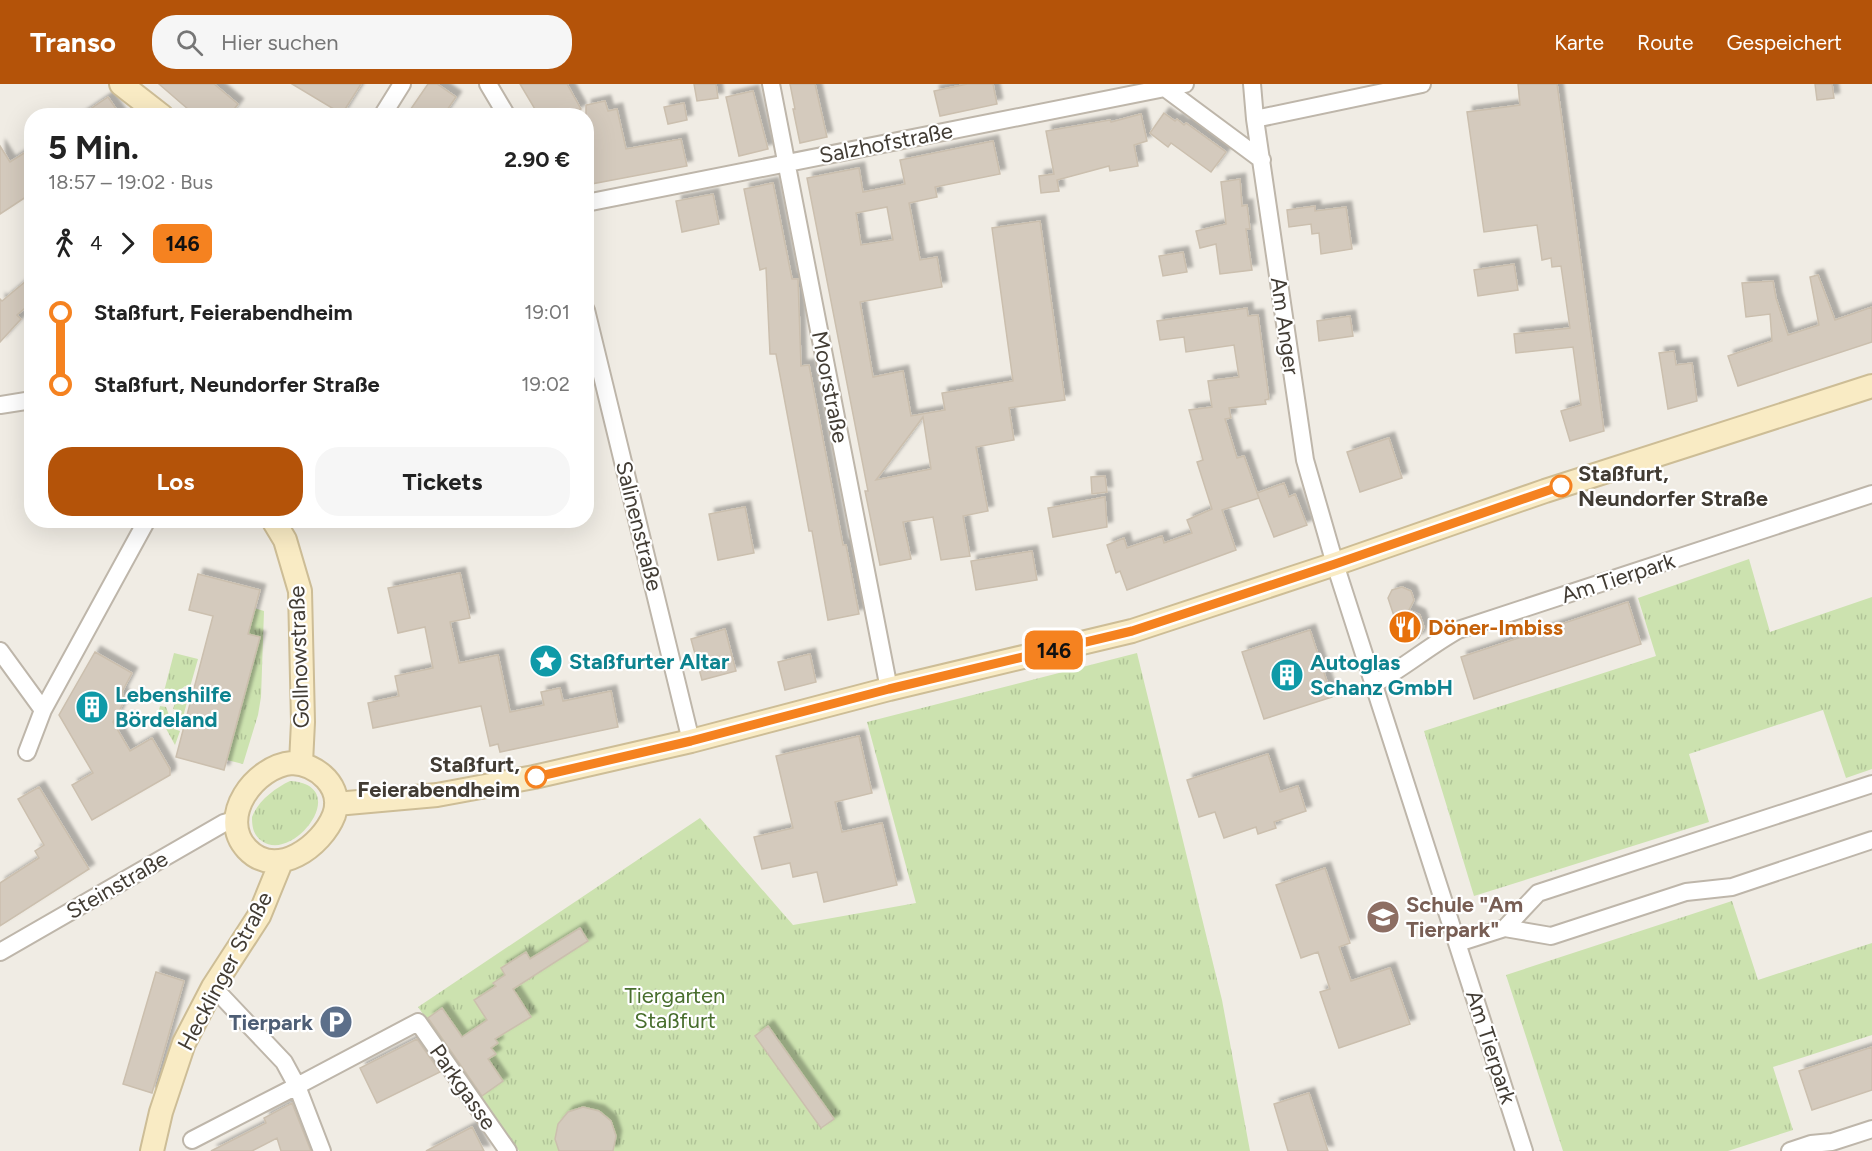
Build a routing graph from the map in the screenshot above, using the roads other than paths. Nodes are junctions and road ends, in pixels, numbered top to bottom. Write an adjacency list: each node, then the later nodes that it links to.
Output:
1 (121, 84): 9 (main road)
2 (402, 84): 10 (street)
3 (488, 84): 11 (street)
4 (771, 84): 14 (street, Moorstraße)
5 (1185, 84): 8 (street, Salzhofstraße)
6 (1252, 84): 12 (street, Am Anger)
7 (1422, 84): 12 (street)
8 (1165, 88): 13 (street); 14 (street, Salzhofstraße)
9 (152, 108)
10 (387, 108)
11 (502, 108)
12 (1256, 119): 13 (street, Am Anger)
13 (1262, 160): 23 (street, Am Anger)
14 (786, 163): 15 (street, Salzhofstraße); 26 (street, Moorstraße)
15 (594, 201)
16 (594, 343): 28 (street, Salinenstraße)
17 (1872, 386): 23 (main road)
18 (24, 401): 19 (street)
19 (0, 405)
20 (1872, 494): 25 (street, Am Tierpark)
21 (143, 528): 27 (street)
22 (278, 528): 30 (main road, Gollnowstraße)
23 (1335, 564): 25 (street, Am Tierpark); 26 (main road)
24 (0, 651): 27 (street)
25 (1374, 684): 37 (street, Am Tierpark)
26 (889, 689): 28 (main road)
27 (43, 710): 29 (street)
28 (691, 741): 32 (main road)
29 (27, 752)
30 (301, 763): 32 (main road); 33 (main road)
31 (1872, 784): 36 (street)
32 (336, 804): 35 (main road)
33 (235, 820): 35 (main road); 38 (street, Steinstraße)
34 (1872, 840): 36 (street)
35 (281, 862): 39 (main road, Hecklinger Straße)
36 (1504, 928): 37 (street)
37 (1458, 942): 46 (street, Am Tierpark)
38 (0, 952)
39 (213, 987): 40 (street); 43 (main road, Hecklinger Straße)
40 (297, 1086): 42 (street); 44 (street); 45 (street, Parkgasse)
41 (1872, 1129): 47 (street)
42 (192, 1140)
43 (152, 1151)
44 (322, 1151)
45 (508, 1151)
46 (1524, 1151)
47 (1790, 1151)

